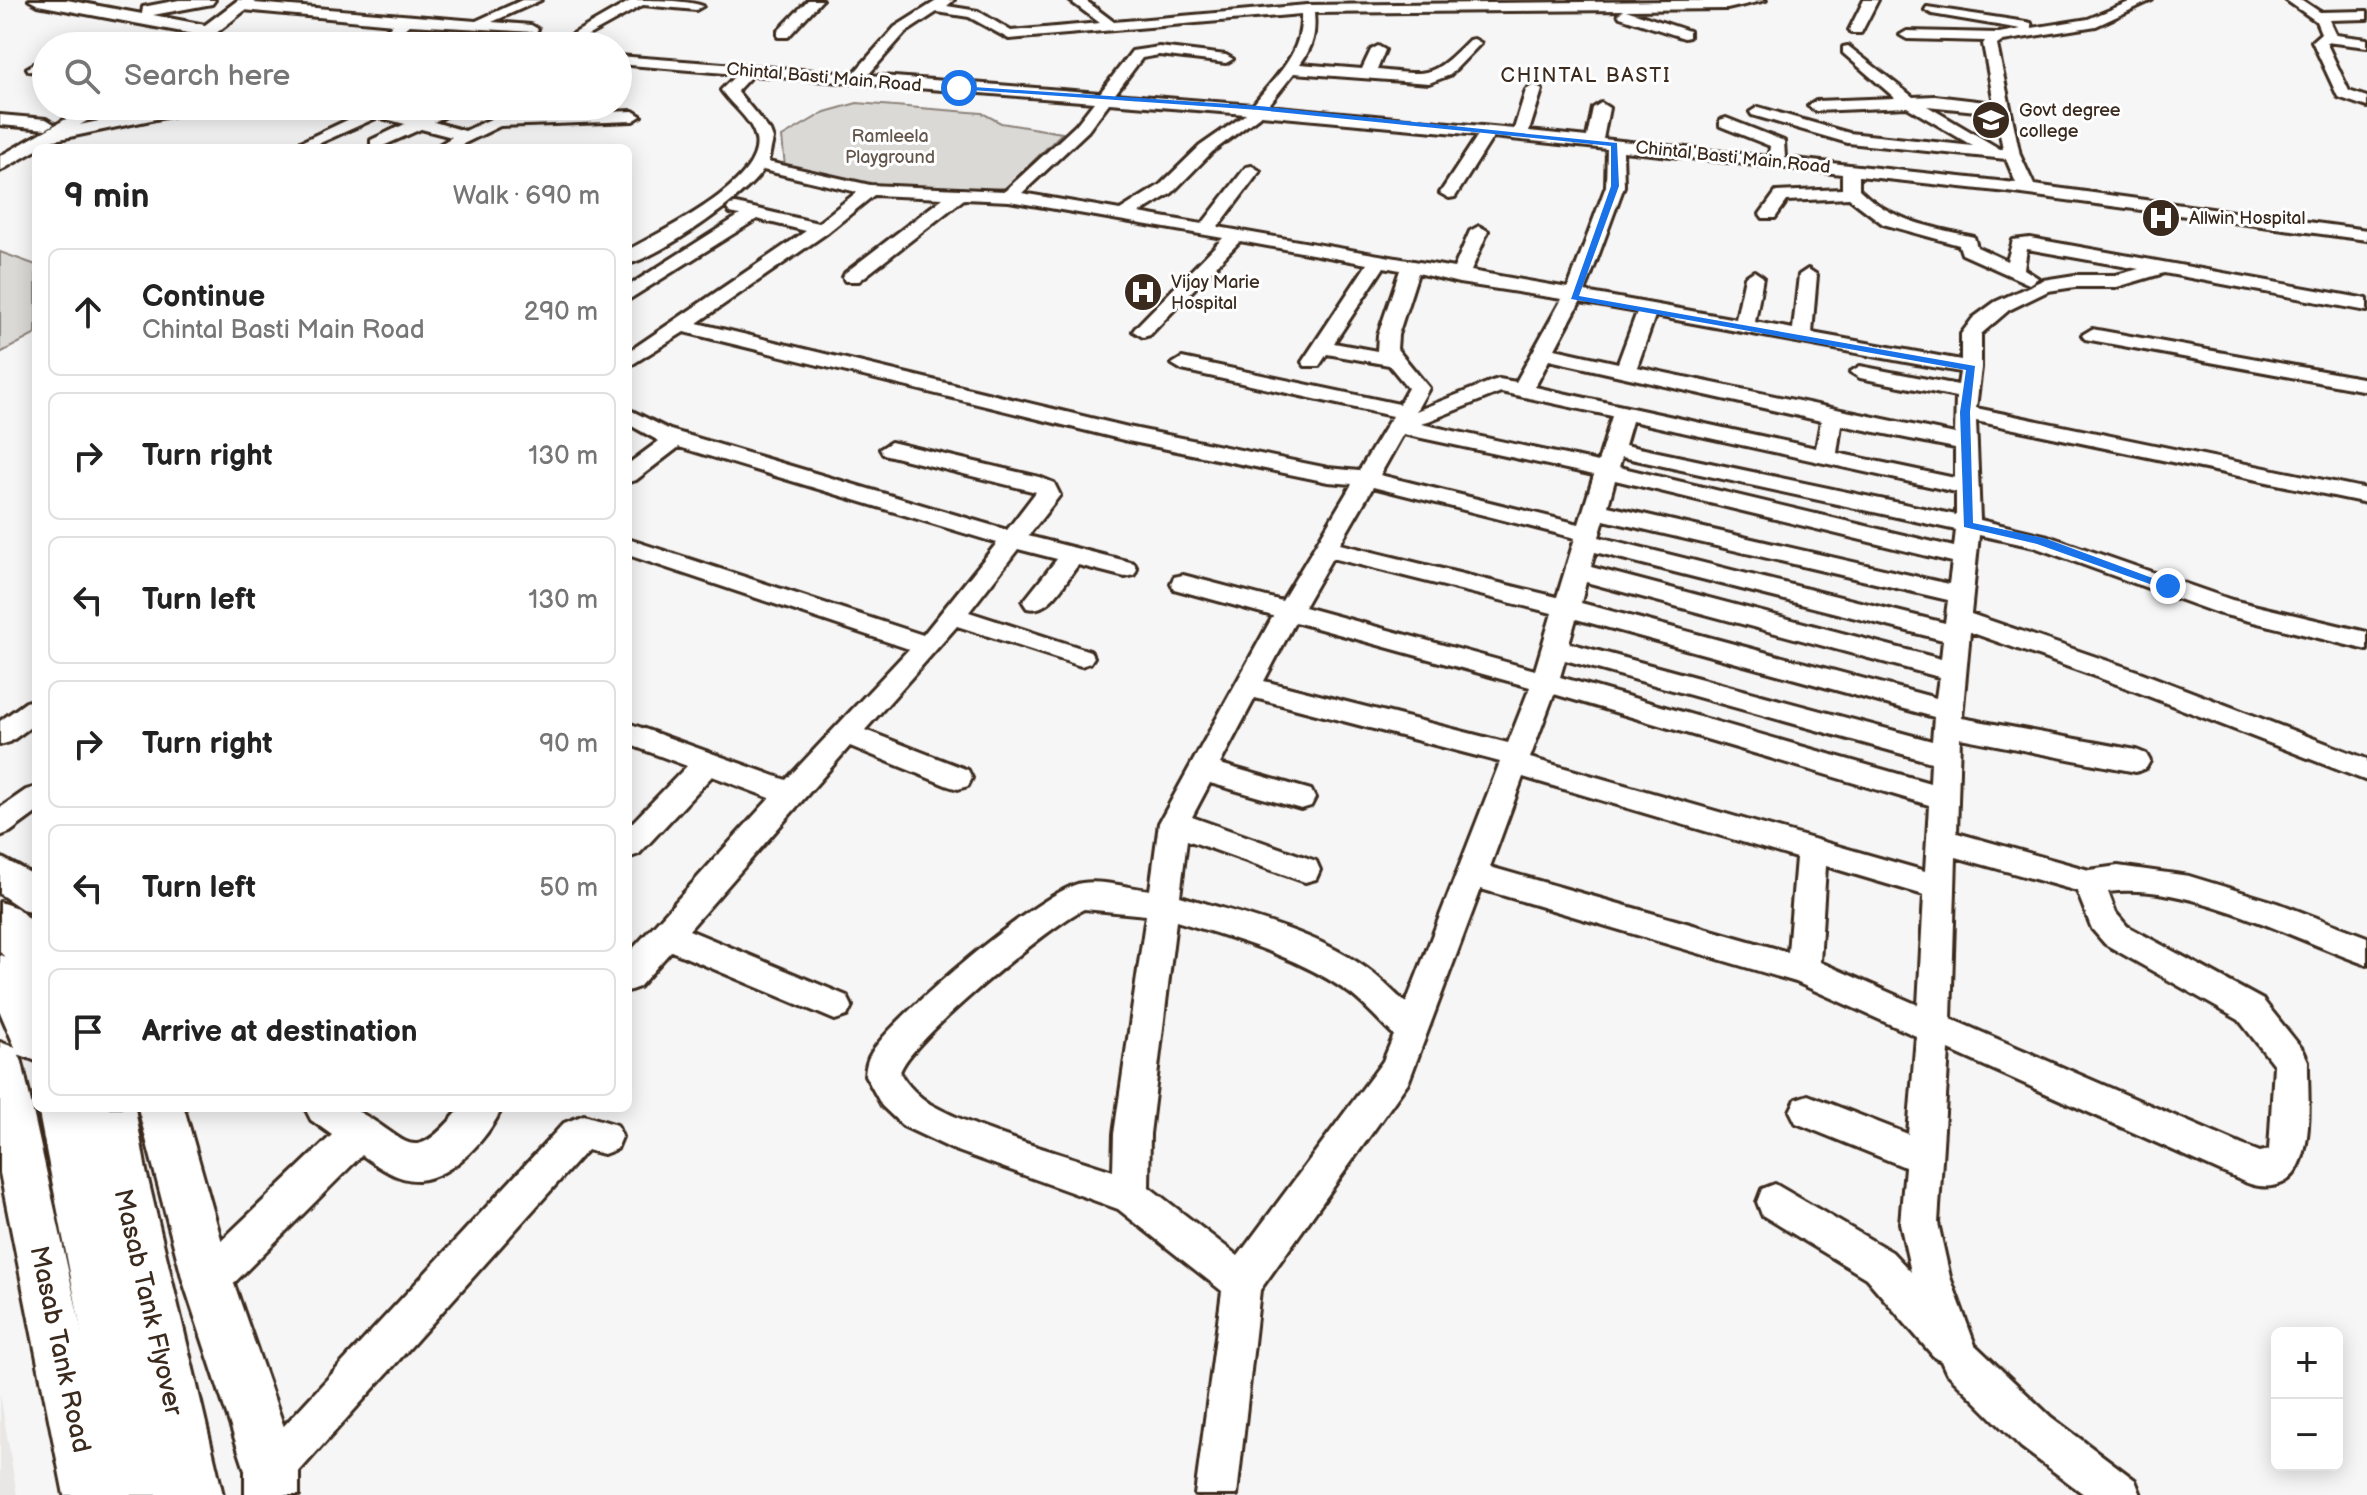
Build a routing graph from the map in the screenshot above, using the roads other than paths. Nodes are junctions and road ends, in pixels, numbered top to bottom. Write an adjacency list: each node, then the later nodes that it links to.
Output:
1 (38, 0): 31 (main road)
2 (83, 0): 21 (main road)
3 (206, 0): 21 (main road)
4 (534, 0): 28 (street)
5 (641, 0): 17 (street); 35 (street)
6 (815, 0): 36 (street)
7 (1076, 0): 29 (street)
8 (1188, 0): 24 (street)
9 (1759, 0): 18 (street)
10 (1871, 0): 32 (street)
11 (2145, 0): 27 (street)
12 (2293, 0): 25 (street)
13 (239, 2): 26 (street); 31 (main road)
14 (1593, 2): 16 (street); 18 (street); 18 (street)
15 (942, 4): 29 (street); 50 (street)
16 (1350, 4): 19 (street)
17 (696, 6)
18 (1675, 6)
19 (1307, 9): 24 (street); 47 (street)
20 (1932, 10): 33 (street)
21 (147, 12): 31 (main road)
22 (2047, 13): 27 (street)
23 (2367, 15): 25 (street)
24 (1207, 18): 29 (street)
25 (2320, 18): 39 (street)
26 (405, 21): 28 (street); 34 (street)
27 (2091, 23): 33 (street)
28 (474, 24): 30 (street)
29 (1112, 28)
30 (531, 29)
31 (202, 30)
32 (1856, 30)
33 (2049, 30): 38 (street)
34 (392, 32)
35 (584, 32)
36 (783, 34)
37 (1907, 35): 38 (street)
38 (1999, 37): 61 (street)
39 (2331, 38): 41 (street); 56 (street)
40 (1474, 43): 51 (street)
41 (2367, 43)
42 (1378, 50): 51 (street)
43 (1848, 50): 55 (street)
44 (1226, 59): 54 (street)
45 (825, 60): 49 (street)
46 (632, 61): 48 (street, Chintal Basti Main Road)
47 (1292, 68): 51 (street); 59 (street)
48 (749, 70): 49 (street, Chintal Basti Main Road); 87 (street)
49 (805, 75): 50 (street, Chintal Basti Main Road)
50 (856, 80): 54 (street, Chintal Basti Main Road)
51 (1371, 80)
52 (1175, 84): 57 (street)
53 (1534, 90): 76 (street)
54 (1106, 99): 57 (street, Chintal Basti Main Road); 96 (street)
55 (1908, 101): 58 (street); 61 (street); 84 (street)
56 (2367, 102)
57 (1161, 103): 59 (street, Chintal Basti Main Road)
58 (1816, 106)
59 (1259, 108): 75 (street, Chintal Basti Main Road); 100 (street)
60 (1601, 108): 79 (street)
61 (2005, 109): 84 (street)
62 (1758, 112): 84 (street)
63 (0, 120): 74 (street)
64 (59, 120): 74 (main road)
65 (71, 120): 74 (main road)
66 (106, 120): 74 (street)
67 (359, 120): 80 (street)
68 (414, 120): 72 (street)
69 (428, 120): 72 (street)
70 (524, 120): 71 (street)
71 (497, 121): 77 (street)
72 (422, 123): 77 (street); 78 (street)
73 (1726, 123): 85 (street)
74 (50, 129): 83 (main road); 86 (main road)
75 (1489, 131): 76 (street, Chintal Basti Main Road); 94 (street)
76 (1520, 135): 79 (street, Chintal Basti Main Road)
77 (467, 136): 81 (street)
78 (377, 143)
79 (1594, 143): 82 (street, Chintal Basti Main Road)
80 (305, 144)
81 (450, 144)
82 (1615, 144): 85 (street, Chintal Basti Main Road); 117 (street)
83 (0, 149)
84 (2004, 154): 91 (street)
85 (1777, 162): 88 (street, Chintal Basti Main Road)
86 (0, 165)
87 (761, 165): 92 (street); 97 (street)
88 (1850, 169): 90 (street, Chintal Basti Main Road); 93 (street)
89 (1252, 171): 101 (street)
90 (2007, 187): 91 (street); 103 (street, Chintal Basti Main Road)
91 (2026, 187): 103 (street)
92 (870, 190): 95 (street); 102 (street)
93 (1851, 190): 99 (street); 110 (street)
94 (1449, 193)
95 (960, 194): 96 (street); 112 (street)
96 (1009, 196): 100 (street)
97 (715, 204): 98 (street); 106 (street)
98 (755, 213): 102 (street); 116 (street)
99 (1769, 214)
100 (1123, 215): 101 (street)
101 (1208, 228): 105 (street)
102 (821, 229): 120 (street)
103 (2365, 230)
104 (1479, 231): 113 (street)
105 (1237, 234): 107 (street); 122 (street)
106 (632, 256)
107 (1378, 261): 108 (street); 127 (street)
108 (1410, 268): 113 (street); 127 (street)
109 (2158, 269): 110 (street); 115 (street); 118 (street)
110 (2015, 270): 115 (street)
111 (1808, 275): 124 (street)
112 (852, 277)
113 (1459, 277): 117 (street)
114 (1754, 277): 121 (street)
115 (2043, 286): 133 (street)
116 (632, 291)
117 (1574, 298): 119 (street); 125 (street)
118 (2367, 305)
119 (1647, 311): 121 (street); 129 (street)
120 (681, 325): 126 (street); 144 (street)
121 (1744, 327): 124 (street)
122 (1143, 331)
123 (2092, 335): 131 (street)
124 (1802, 337): 133 (street)
125 (1545, 353): 129 (street); 132 (street)
126 (632, 358)
127 (1396, 360): 137 (street)
128 (1182, 364): 137 (street)
129 (1625, 372): 136 (street)
130 (1860, 372): 133 (street)
131 (2367, 385)
132 (1523, 389): 134 (street); 137 (street)
133 (1968, 391): 139 (street); 146 (street)
134 (1623, 414): 141 (street); 142 (street)
135 (632, 417): 138 (street)
136 (1832, 417): 139 (street); 141 (street)
137 (1402, 419): 142 (street); 144 (street)
138 (675, 439): 143 (street); 149 (street)
139 (1965, 443): 145 (street)
140 (891, 449): 149 (street)
141 (1825, 458): 145 (street)
142 (1611, 460): 147 (street); 148 (street); 153 (street)
143 (632, 472)
144 (1365, 478): 148 (street); 151 (street)
145 (1967, 488): 147 (street)
146 (2367, 496)
147 (1968, 525): 153 (street); 162 (street)
148 (1591, 529): 155 (street); 161 (street); 161 (street)
149 (1013, 540): 152 (street); 160 (street)
150 (632, 548): 163 (street)
151 (1325, 548): 158 (street); 159 (street)
152 (1072, 556): 154 (street); 157 (street)
153 (1964, 557): 161 (street)
154 (1125, 569)
155 (1578, 572): 158 (street); 166 (street)
156 (1183, 583): 159 (street)
157 (1036, 602)
158 (1567, 608): 164 (street); 170 (street)
159 (1287, 614): 167 (street); 168 (street)
160 (953, 616): 163 (street); 165 (street)
161 (1958, 616): 166 (street); 179 (street)
162 (2367, 641)
163 (928, 646): 171 (street)
164 (1555, 648): 167 (street); 174 (street)
165 (1081, 657)
166 (1952, 671): 170 (street)
167 (1545, 682): 175 (street); 183 (street)
168 (1248, 687): 175 (street); 178 (street)
169 (32, 712): 172 (street)
170 (1948, 718): 174 (street); 176 (street)
171 (845, 733): 180 (street); 181 (street)
172 (0, 735)
173 (632, 735): 177 (street)
174 (1945, 755): 183 (street)
175 (1516, 760): 189 (street); 192 (street)
176 (2136, 761)
177 (707, 763): 181 (street); 188 (street)
178 (1203, 770): 182 (street); 185 (street)
179 (2367, 770)
180 (958, 778)
181 (791, 794): 198 (street)
182 (1301, 798)
183 (1943, 798): 187 (street)
184 (32, 801): 186 (street)
185 (1174, 823): 190 (street); 196 (street)
186 (0, 824)
187 (1941, 841): 193 (street); 194 (street)
188 (632, 842)
189 (1812, 850): 194 (street); 201 (street)
190 (1305, 870)
191 (0, 873): 195 (main road)
192 (1472, 874): 201 (street); 207 (street)
193 (2089, 882): 199 (street); 205 (street)
194 (1939, 887): 205 (street)
195 (32, 894)
196 (1165, 905): 207 (street); 218 (street); 218 (street)
197 (0, 922): 200 (highway)
198 (666, 935): 202 (street); 204 (street)
199 (2367, 951)
200 (32, 952)
201 (1803, 970): 205 (street)
202 (632, 973)
203 (0, 976): 206 (highway)
204 (835, 1006)
205 (1934, 1026): 217 (street)
206 (32, 1029)
207 (1412, 1030): 221 (street)
208 (0, 1062): 224 (main road, Masab Tank Road)
209 (1808, 1111): 217 (street)
210 (65, 1112): 225 (highway, Masab Tank Flyover)
211 (110, 1112): 226 (highway, Masab Tank Flyover)
212 (162, 1112): 220 (main road)
213 (329, 1112): 215 (street)
214 (480, 1112): 215 (street)
215 (359, 1133): 220 (street)
216 (604, 1137): 223 (street)
217 (1924, 1157): 222 (street)
218 (1130, 1195): 221 (street)
219 (1775, 1202): 222 (street)
220 (208, 1281): 223 (main road)
221 (1242, 1283): 227 (street)
222 (1960, 1358): 228 (street)
223 (272, 1482)
224 (91, 1495)
225 (145, 1495)
226 (191, 1495)
227 (1216, 1495)
228 (2120, 1495)

